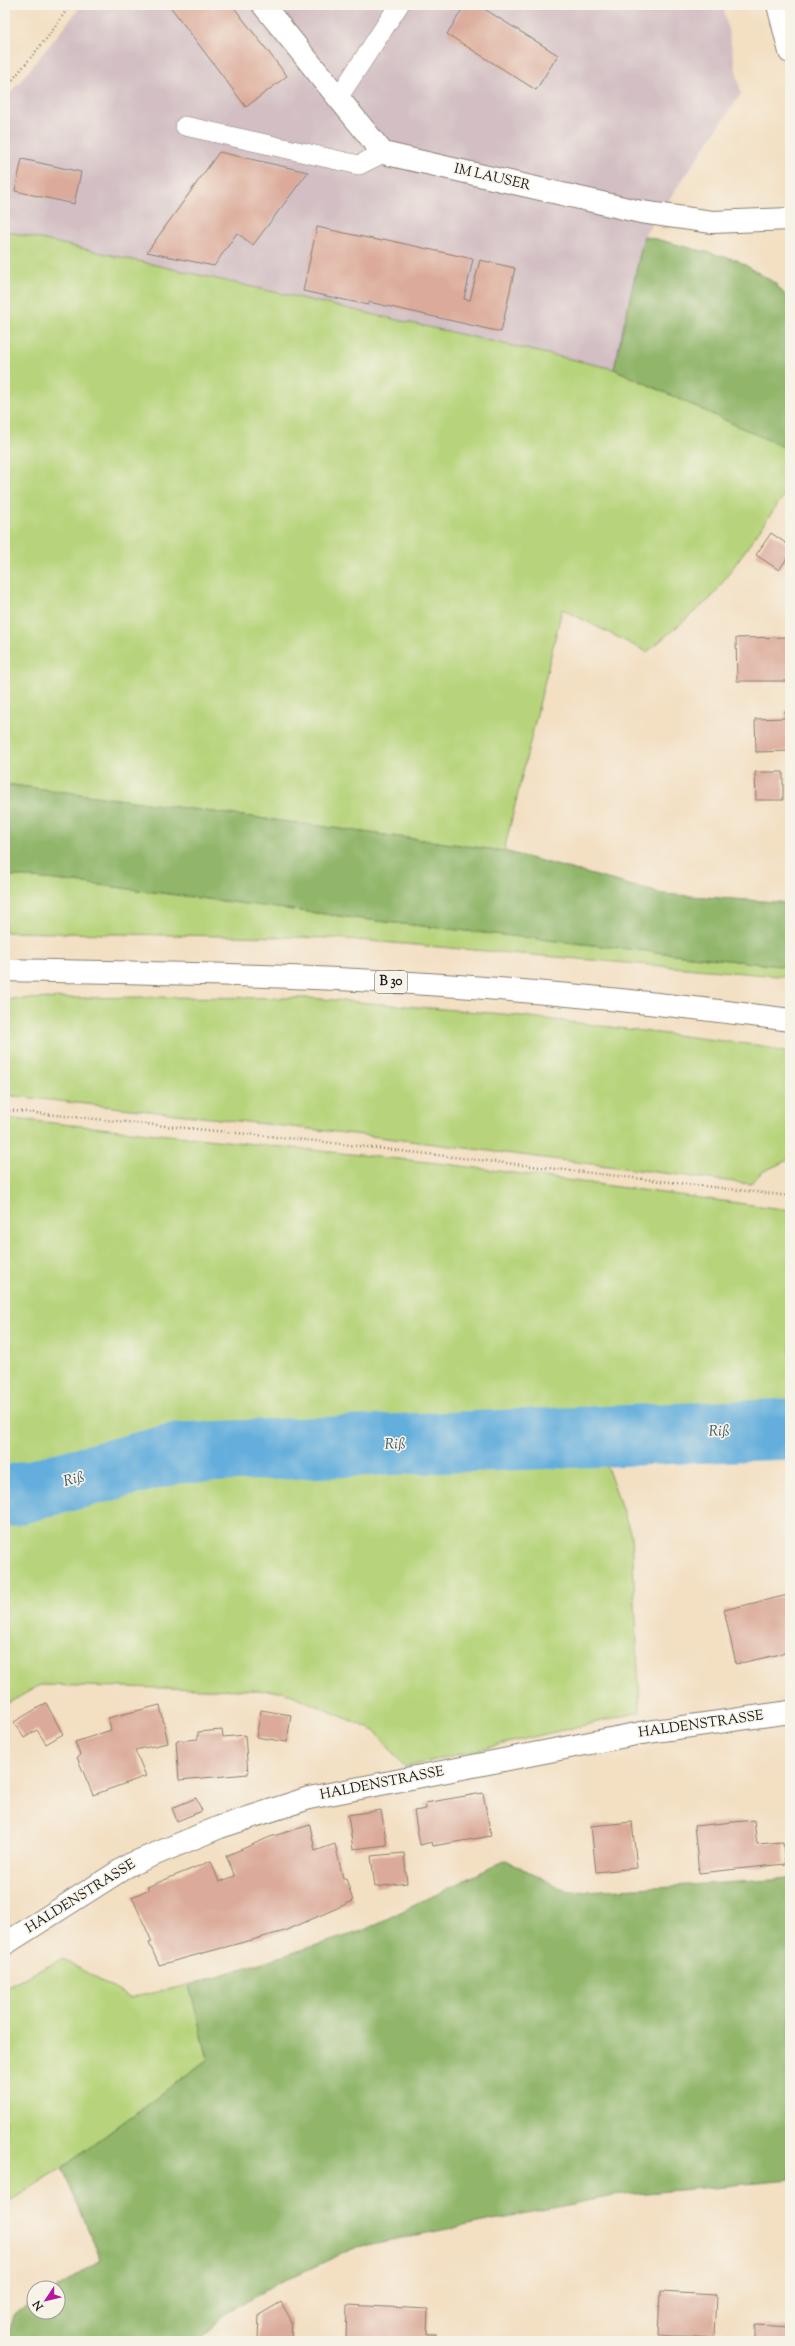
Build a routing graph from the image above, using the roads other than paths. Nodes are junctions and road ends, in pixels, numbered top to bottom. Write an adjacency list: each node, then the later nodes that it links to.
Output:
1 (263, 5): 5 (main road)
2 (399, 5): 5 (lane)
3 (778, 5): 4 (main road)
4 (790, 52)
5 (338, 98): 7 (main road)
6 (185, 126): 7 (lane)
7 (383, 153): 8 (main road, IM LAUSER)
8 (790, 219)
9 (5, 970): 10 (main road, B 30)
10 (783, 1019)
11 (790, 1712): 12 (main road, HALDENSTRASSE)
12 (5, 1944)

